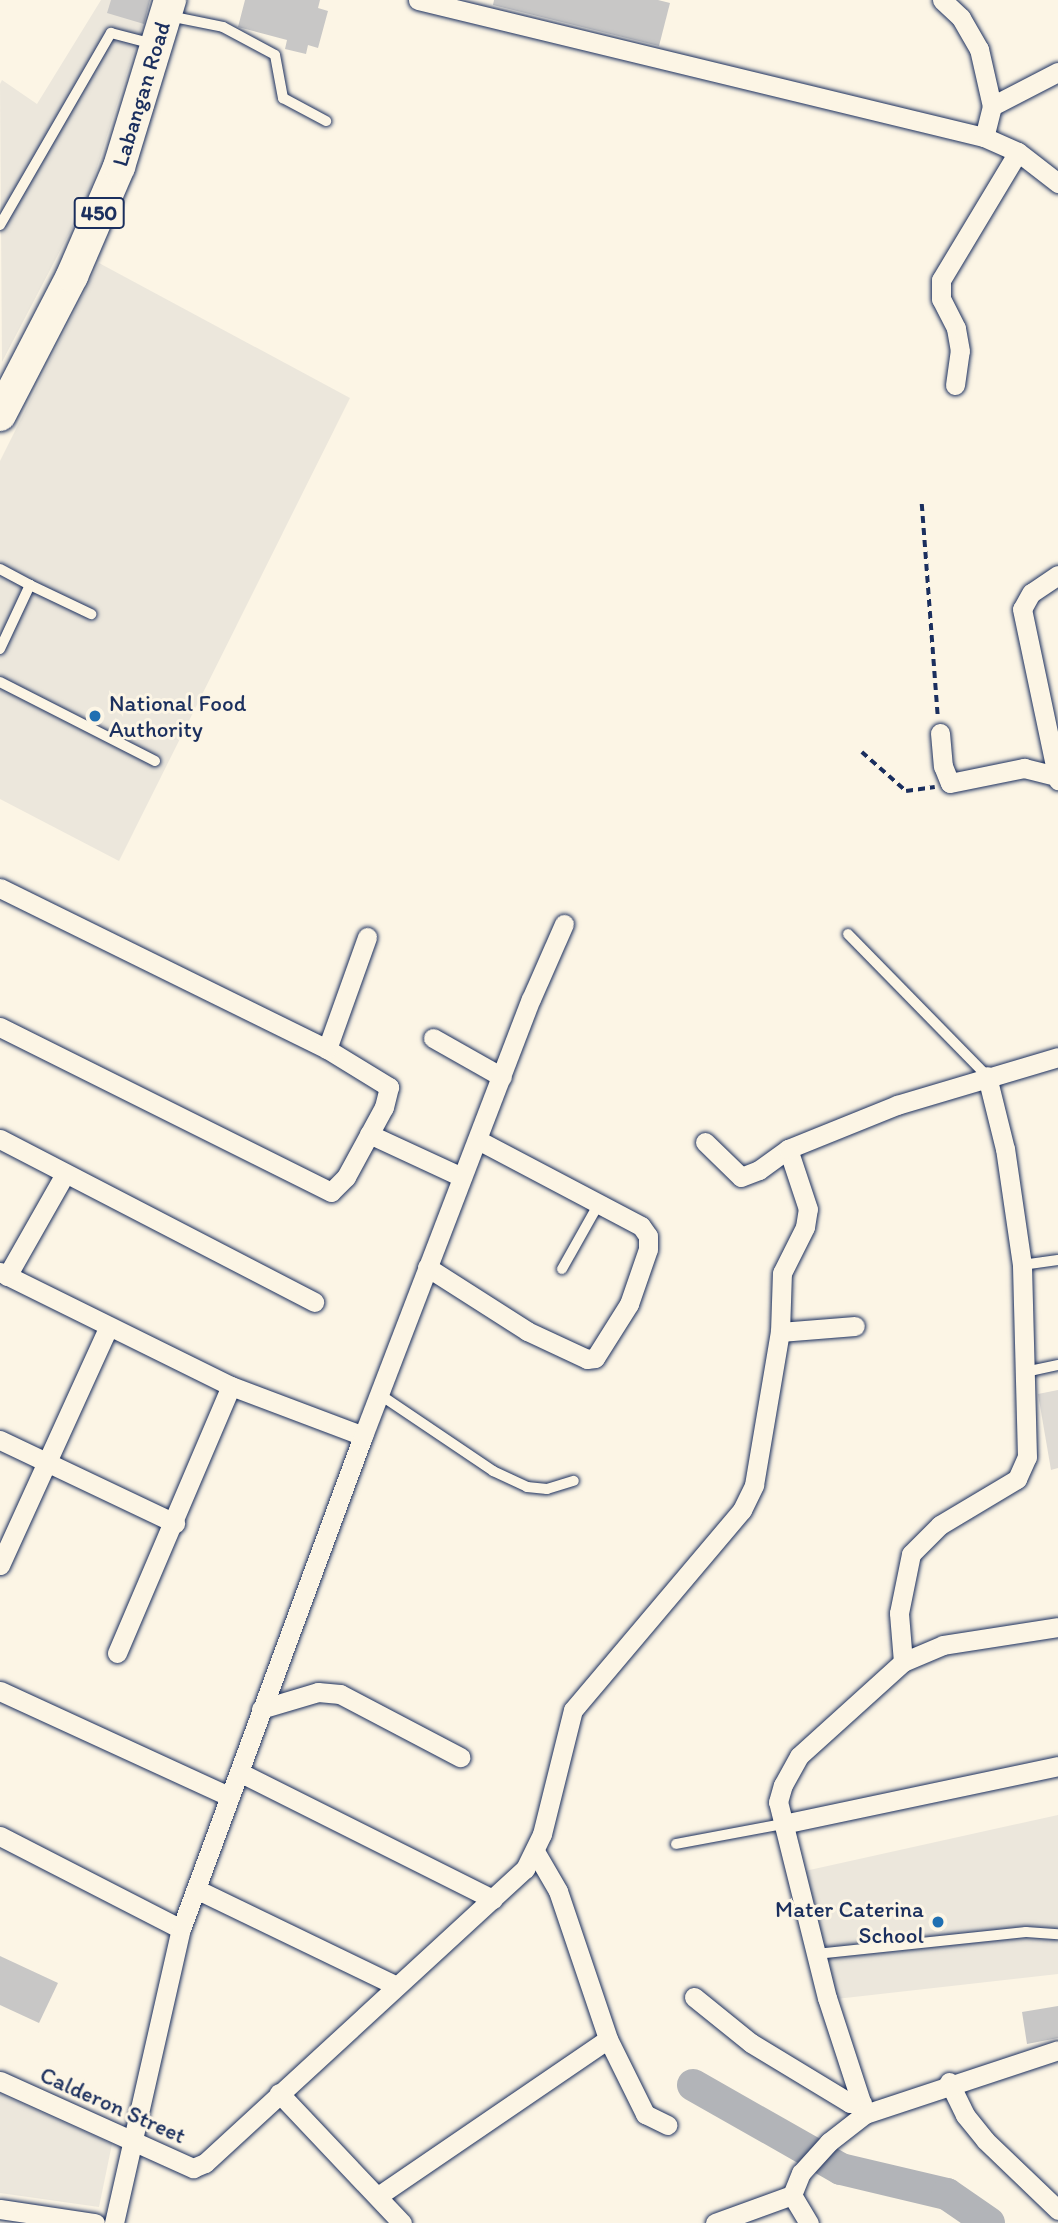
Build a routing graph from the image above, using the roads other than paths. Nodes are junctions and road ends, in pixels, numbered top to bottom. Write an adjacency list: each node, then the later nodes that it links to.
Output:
1 (418, 0): 8 (street)
2 (942, 0): 6 (street)
3 (168, 8): 4 (main road, Labangan Road / 450); 7 (lane)
4 (156, 46): 11 (lane); 13 (main road, Labangan Road / 450)
5 (1058, 72): 6 (street)
6 (992, 106): 8 (street)
7 (326, 121)
8 (984, 137): 9 (street)
9 (1018, 152): 10 (street); 12 (street)
10 (1058, 183)
11 (0, 225)
12 (956, 385)
13 (0, 415)
14 (0, 569): 16 (lane)
15 (1058, 575): 22 (street)
16 (30, 585): 17 (lane); 18 (lane)
17 (91, 614)
18 (0, 649)
19 (0, 682): 21 (lane)
20 (940, 733): 22 (street)
21 (155, 761)
22 (1057, 778)
23 (0, 888): 29 (street)
24 (564, 924): 32 (street)
25 (848, 934): 31 (lane)
26 (367, 937): 29 (street)
27 (0, 1027): 33 (street)
28 (433, 1038): 32 (street)
29 (327, 1049): 33 (street)
30 (1058, 1057): 31 (street)
31 (987, 1076): 37 (street); 42 (street)
32 (502, 1077): 35 (street)
33 (369, 1134): 39 (street)
34 (0, 1139): 38 (street)
35 (478, 1140): 39 (street); 40 (street)
36 (705, 1142): 37 (street)
37 (788, 1149): 49 (street)
38 (65, 1174): 45 (street); 46 (street)
39 (462, 1177): 43 (street)
40 (598, 1205): 43 (street); 44 (lane)
41 (1058, 1260): 42 (lane)
42 (1022, 1265): 51 (street)
43 (427, 1267): 53 (street)
44 (562, 1269)
45 (3, 1274): 48 (street)
46 (314, 1302)
47 (855, 1326): 49 (street)
48 (108, 1328): 52 (street); 56 (street)
49 (780, 1332): 72 (street)
50 (1058, 1365): 51 (lane)
51 (1025, 1372): 62 (street)
52 (231, 1386): 54 (street); 58 (street)
53 (379, 1394): 54 (street); 57 (lane)
54 (363, 1436): 64 (street)
55 (0, 1440): 56 (street)
56 (47, 1464): 58 (street); 59 (street)
57 (573, 1481)
58 (175, 1523): 61 (street)
59 (0, 1565)
60 (1058, 1627): 62 (street)
61 (117, 1653)
62 (904, 1661): 69 (street)
63 (0, 1691): 68 (street)
64 (261, 1709): 65 (street); 67 (street)
65 (460, 1757)
66 (1058, 1766): 69 (street)
67 (239, 1772): 68 (street); 74 (street)
68 (230, 1797): 73 (street)
69 (783, 1824): 71 (lane); 77 (street)
70 (0, 1836): 75 (street)
71 (676, 1844)
72 (536, 1853): 74 (street); 80 (street)
73 (196, 1889): 75 (street); 78 (street)
74 (493, 1899): 78 (street)
75 (181, 1929): 87 (street)
76 (1058, 1934): 77 (lane)
77 (816, 1954): 85 (street)
78 (395, 1985): 84 (street)
79 (694, 1997): 85 (street)
80 (608, 2039): 86 (street); 89 (street)
81 (1058, 2050): 83 (street)
82 (0, 2081): 87 (street, Calderon Street)
83 (949, 2082): 85 (street); 91 (street)
84 (279, 2093): 87 (street, Calderon Street); 89 (street)
85 (863, 2108): 88 (street)
86 (668, 2125)
87 (130, 2138): 93 (street)
88 (792, 2195): 95 (street); 96 (street)
89 (378, 2196): 94 (street)
90 (0, 2209): 92 (street)
91 (1058, 2210)
92 (95, 2223)
93 (114, 2223)
94 (402, 2223)
95 (715, 2223)
96 (810, 2223)

